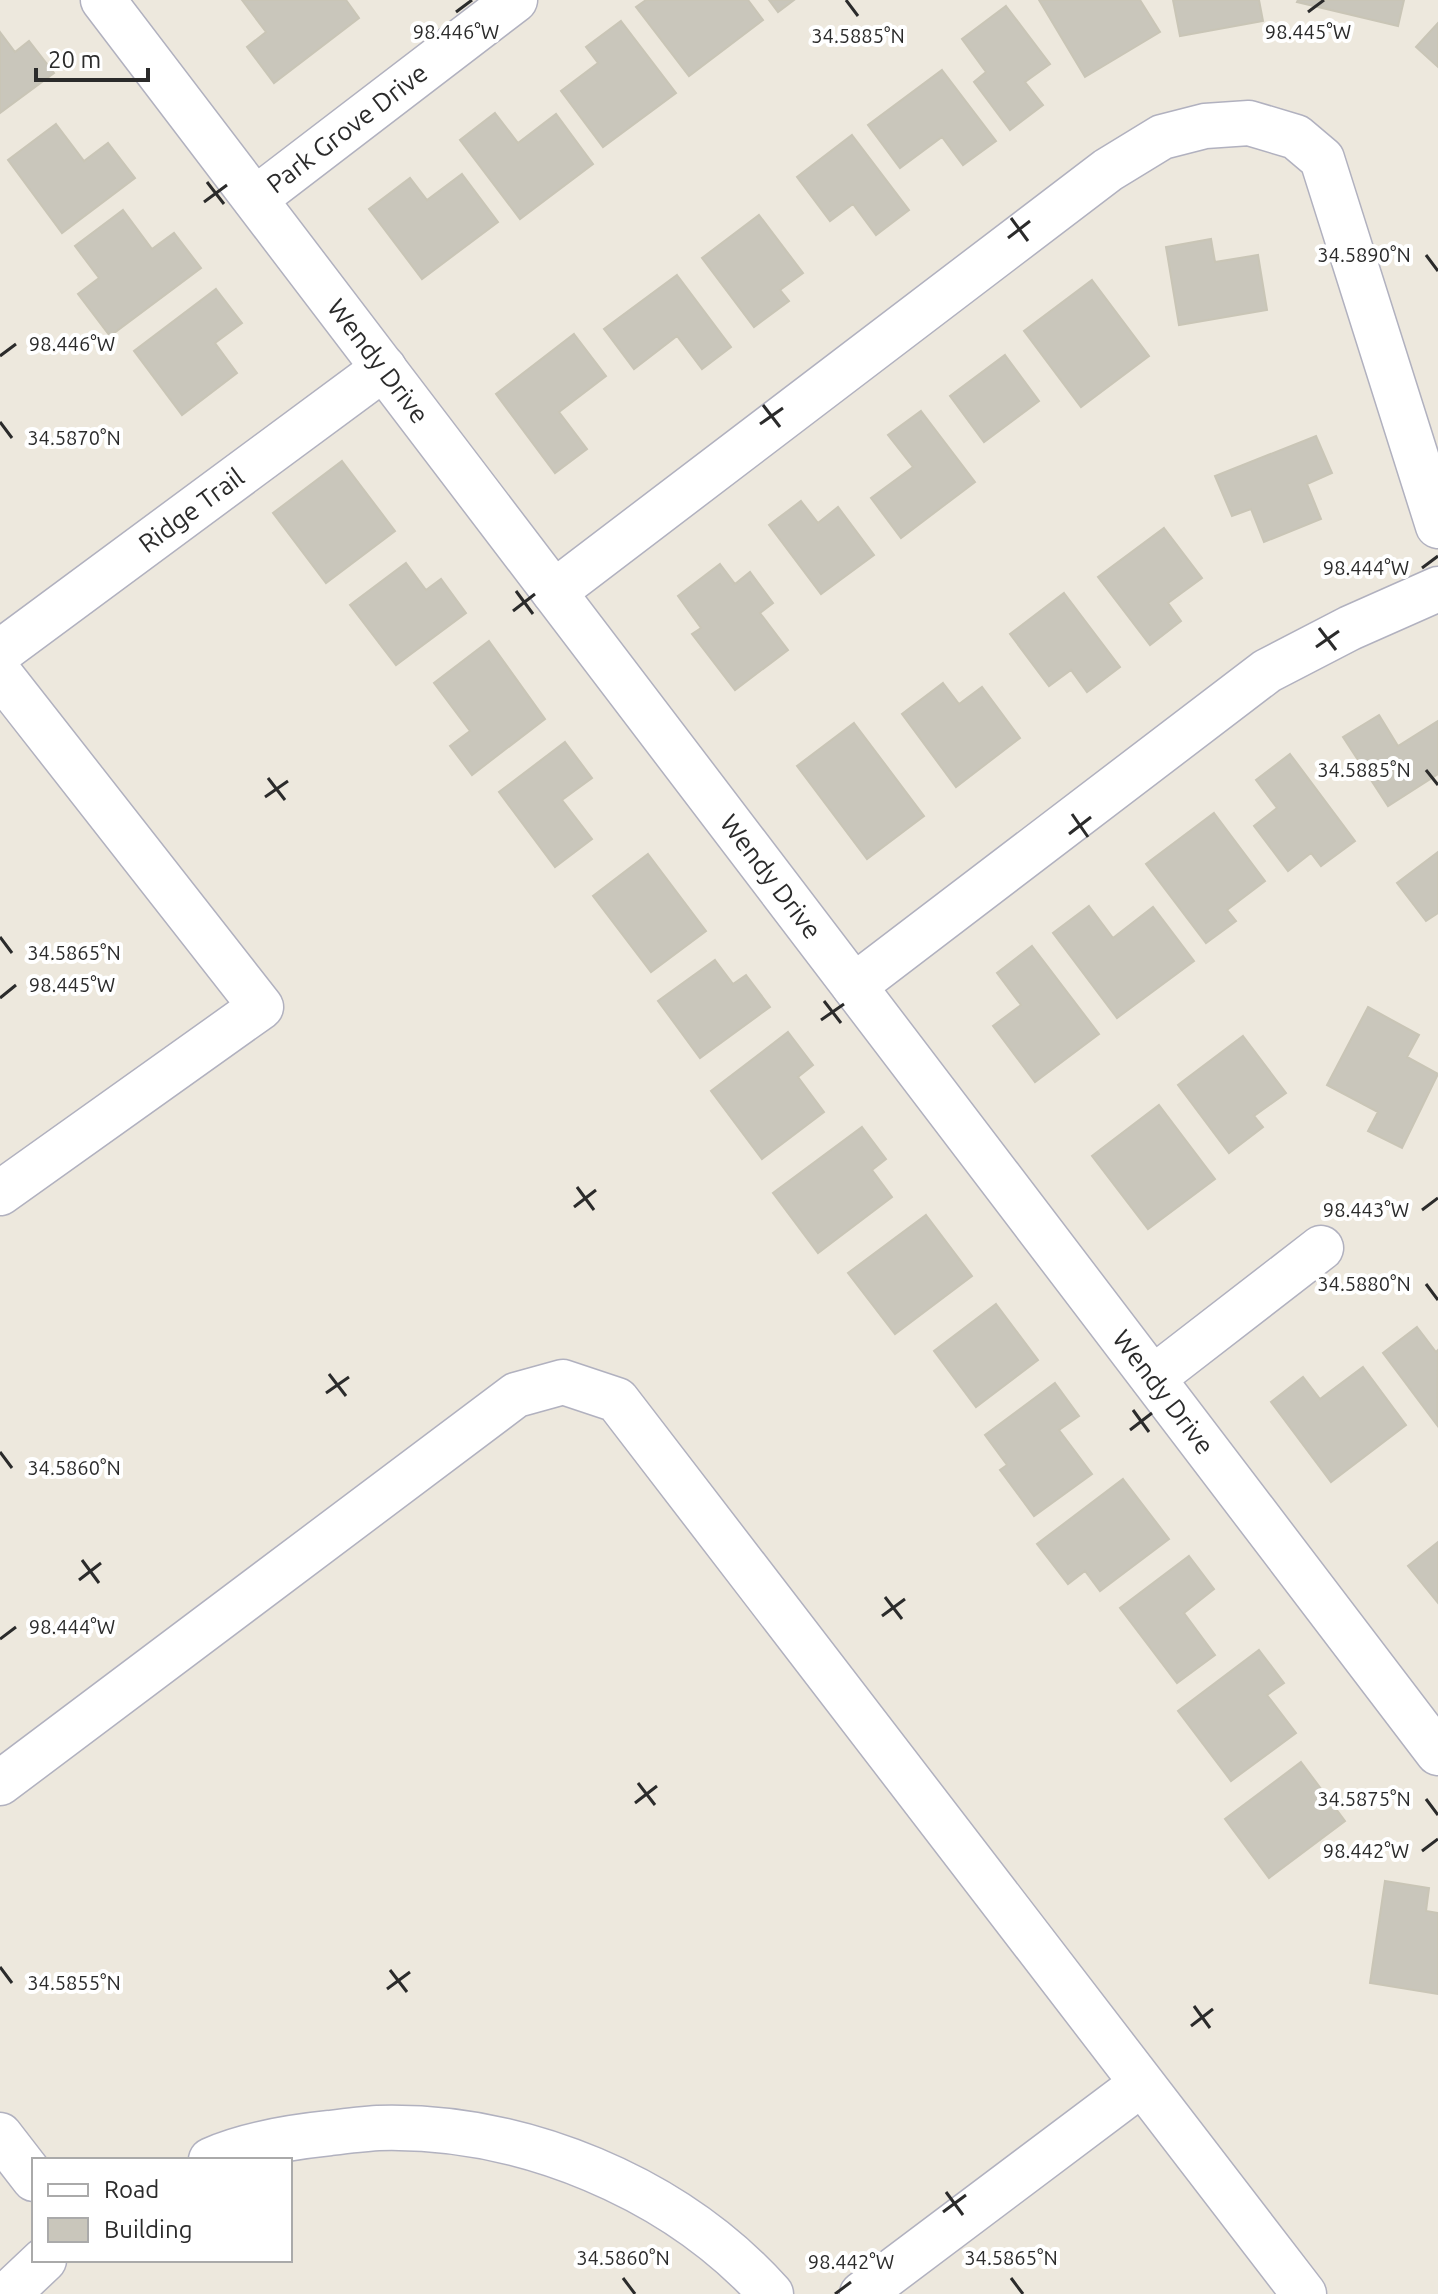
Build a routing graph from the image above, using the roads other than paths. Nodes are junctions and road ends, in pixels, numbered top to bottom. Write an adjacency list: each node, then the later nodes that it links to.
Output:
1 (103, 0): 3 (street, Wendy Drive)
2 (515, 0): 3 (street, Park Grove Drive)
3 (255, 199): 4 (street, Wendy Drive)
4 (384, 368): 7 (street, Wendy Drive); 8 (street, Ridge Trail)
5 (1438, 526): 7 (street)
6 (1438, 589): 10 (street)
7 (554, 592): 10 (street, Wendy Drive)
8 (0, 652)
9 (0, 674): 11 (street)
10 (854, 986): 13 (street, Wendy Drive)
11 (0, 1193)
12 (1321, 1248): 13 (street)
13 (1153, 1378): 14 (street, Wendy Drive)
14 (1438, 1753)
15 (0, 1783): 16 (street)
16 (1140, 2085): 23 (street); 24 (street)
17 (0, 2135): 19 (street)
18 (218, 2158): 22 (street)
19 (32, 2176)
20 (42, 2262): 21 (street)
21 (8, 2294)
22 (771, 2294)
23 (862, 2294)
24 (1304, 2294)

